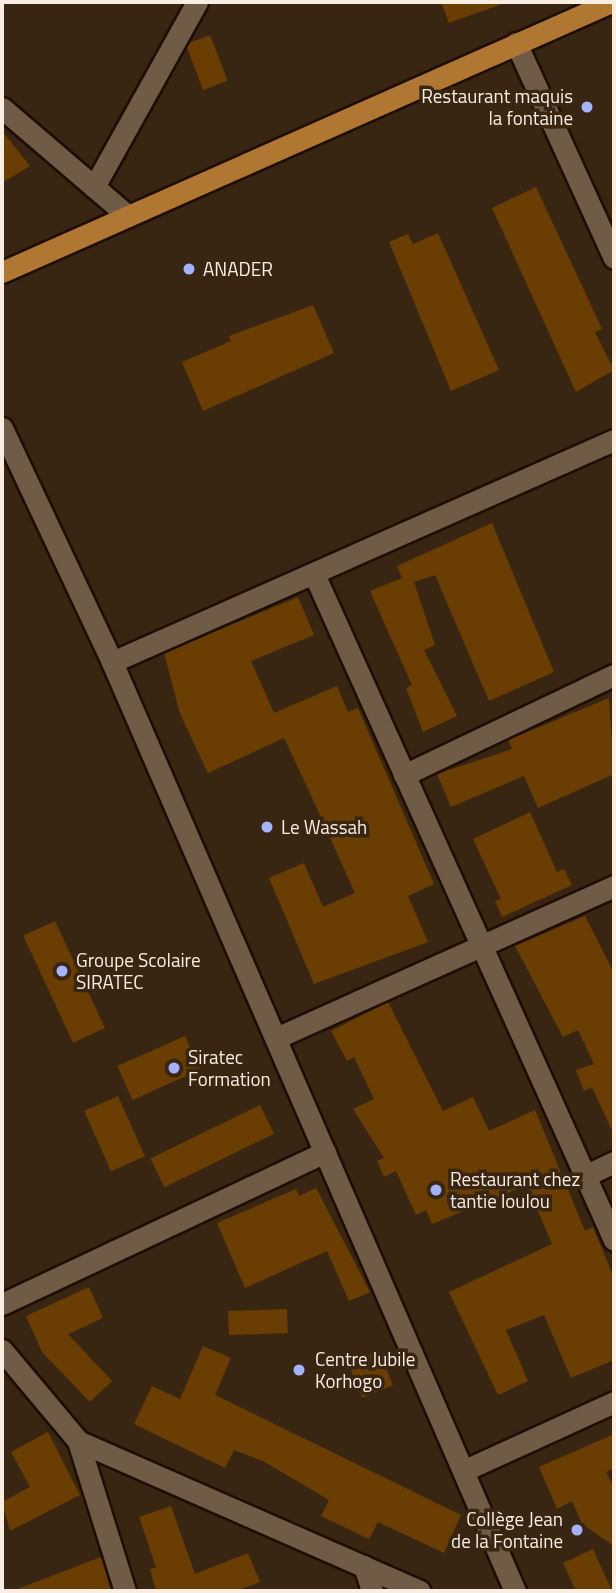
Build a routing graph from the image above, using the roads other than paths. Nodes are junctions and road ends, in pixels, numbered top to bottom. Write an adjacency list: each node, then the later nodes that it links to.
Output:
1 (197, 2): 5 (street)
2 (606, 3): 3 (main road)
3 (516, 43): 6 (main road); 7 (street)
4 (2, 108): 5 (street)
5 (94, 187): 6 (street)
6 (128, 216): 8 (main road)
7 (614, 258)
8 (2, 272)
9 (2, 428): 12 (street)
10 (614, 440): 11 (street)
11 (314, 574): 12 (street); 14 (street)
12 (112, 662): 17 (street)
13 (614, 675): 14 (street)
14 (404, 775): 16 (street)
15 (614, 886): 16 (street)
16 (481, 946): 17 (street); 20 (street)
17 (276, 1038): 18 (street)
18 (324, 1152): 22 (street); 26 (street)
19 (614, 1162): 20 (street)
20 (585, 1176): 21 (street)
21 (614, 1240)
22 (2, 1304)
23 (2, 1350): 25 (street)
24 (614, 1402): 26 (street)
25 (78, 1441): 27 (street); 28 (street)
26 (465, 1470): 31 (street)
27 (364, 1566): 29 (street); 30 (street)
28 (125, 1591)
29 (372, 1591)
30 (419, 1591)
31 (515, 1591)

